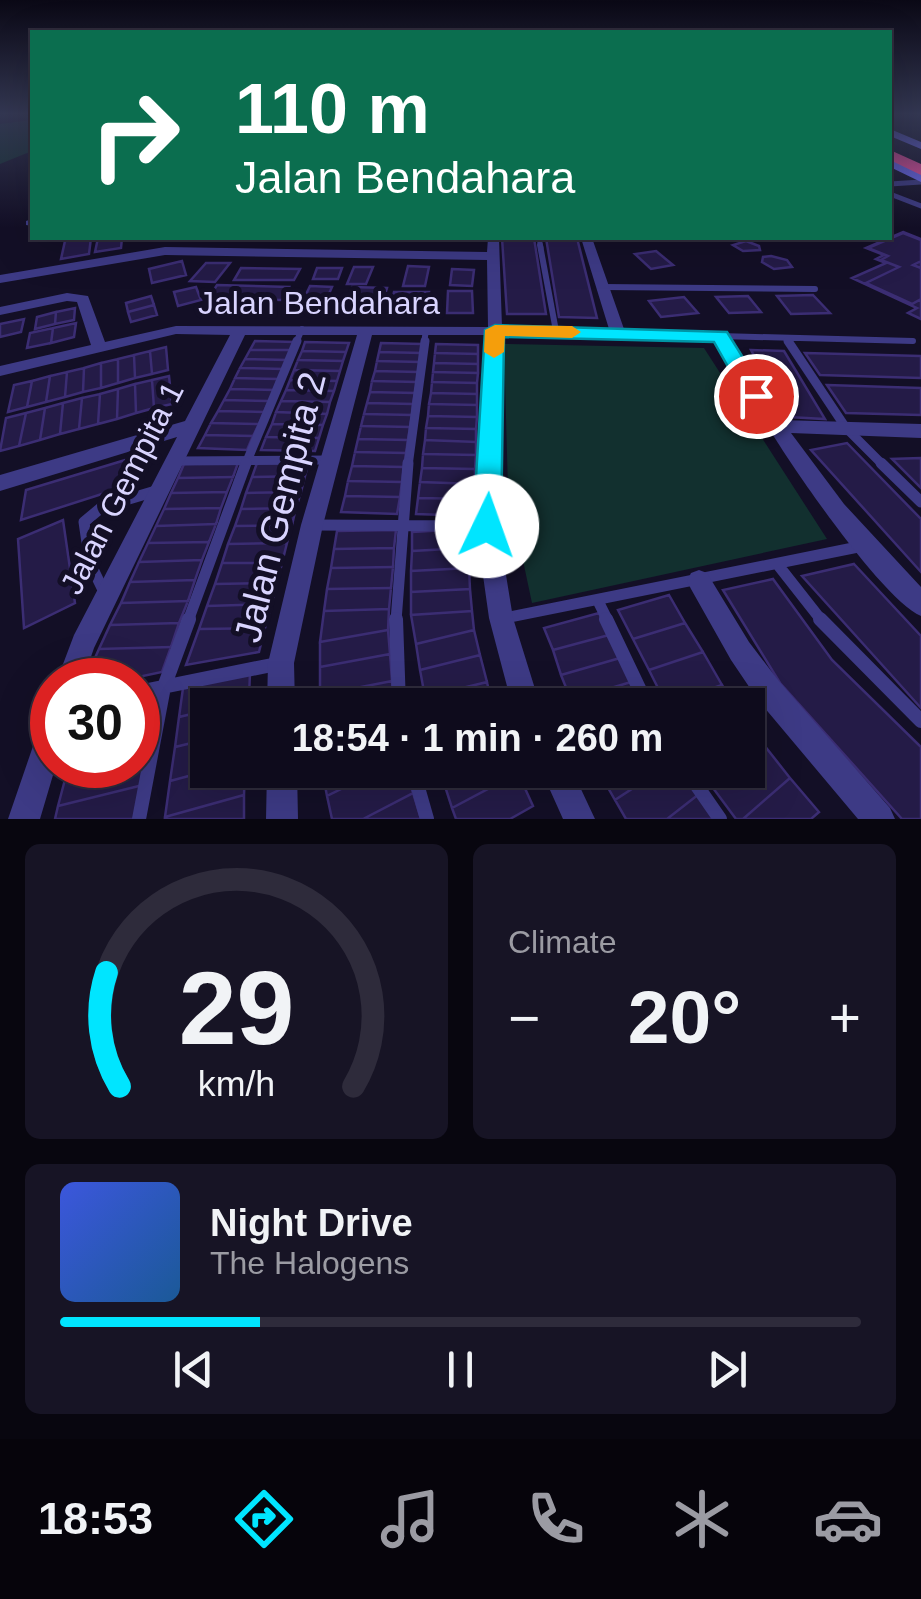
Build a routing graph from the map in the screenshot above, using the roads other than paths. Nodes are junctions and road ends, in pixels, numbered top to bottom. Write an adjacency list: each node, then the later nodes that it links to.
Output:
1 (897, 151): 3 (highway)
2 (892, 159): 3 (highway)
3 (920, 173): 4 (lane)
4 (892, 180)
5 (892, 197): 6 (lane)
6 (921, 208)
7 (371, 240): 12 (street)
8 (493, 240): 13 (street)
9 (540, 240): 23 (lane)
10 (588, 240): 15 (street)
11 (210, 244): 12 (street); 14 (street)
12 (366, 254): 13 (street)
13 (493, 256): 22 (street)
14 (0, 279)
15 (603, 287): 16 (lane); 24 (street)
16 (814, 288)
17 (0, 311): 28 (street)
18 (242, 328): 19 (street, Jalan Bendahara); 28 (street, Jalan Bendahara); 30 (street, Jalan Gempita 1)
19 (302, 328): 20 (street, Jalan Bendahara); 34 (lane)
20 (366, 330): 21 (street, Jalan Bendahara); 35 (street, Jalan Gempita 2)
21 (426, 330): 22 (street, Jalan Bendahara); 41 (lane)
22 (495, 330): 23 (street, Jalan Bendahara); 42 (street)
23 (556, 332): 24 (street, Jalan Bendahara)
24 (618, 333): 25 (street, Jalan Bendahara)
25 (720, 336): 26 (lane); 31 (street)
26 (787, 339): 27 (lane); 32 (lane)
27 (913, 341)
28 (100, 348): 29 (street, Jalan Bendahara)
29 (0, 371)
30 (192, 426): 36 (street, Jalan Gempita 1); 37 (street)
31 (773, 426): 32 (street); 43 (street)
32 (846, 428): 33 (street); 39 (lane)
33 (921, 431)
34 (247, 460): 35 (lane); 36 (lane); 52 (lane)
35 (329, 460): 40 (street, Jalan Gempita 2)
36 (175, 461): 38 (street, Jalan Gempita 1)
37 (0, 482)
38 (160, 490): 46 (street, Jalan Gempita 1); 46 (lane)
39 (921, 502)
40 (312, 525): 41 (lane); 51 (street, Jalan Gempita 2)
41 (401, 526): 42 (lane); 55 (lane)
42 (487, 526): 49 (street)
43 (866, 546): 44 (lane); 48 (street)
44 (778, 565): 45 (lane); 58 (lane)
45 (699, 581): 47 (lane); 70 (street)
46 (106, 596): 50 (street, Jalan Gempita 1)
47 (598, 601): 49 (lane); 57 (lane)
48 (921, 604)
49 (502, 618): 56 (street)
50 (79, 658)
51 (282, 663): 52 (lane); 54 (street, Jalan Gempita 2)
52 (164, 687): 53 (lane); 65 (lane)
53 (160, 688)
54 (282, 688)
55 (397, 688)
56 (521, 688)
57 (639, 688)
58 (921, 721)
59 (34, 788): 64 (street)
60 (282, 788): 66 (street)
61 (419, 788): 67 (lane)
62 (564, 788): 68 (street)
63 (698, 788): 69 (lane)
64 (24, 819)
65 (139, 819)
66 (282, 819)
67 (428, 819)
68 (579, 819)
69 (720, 819)
70 (879, 819)

